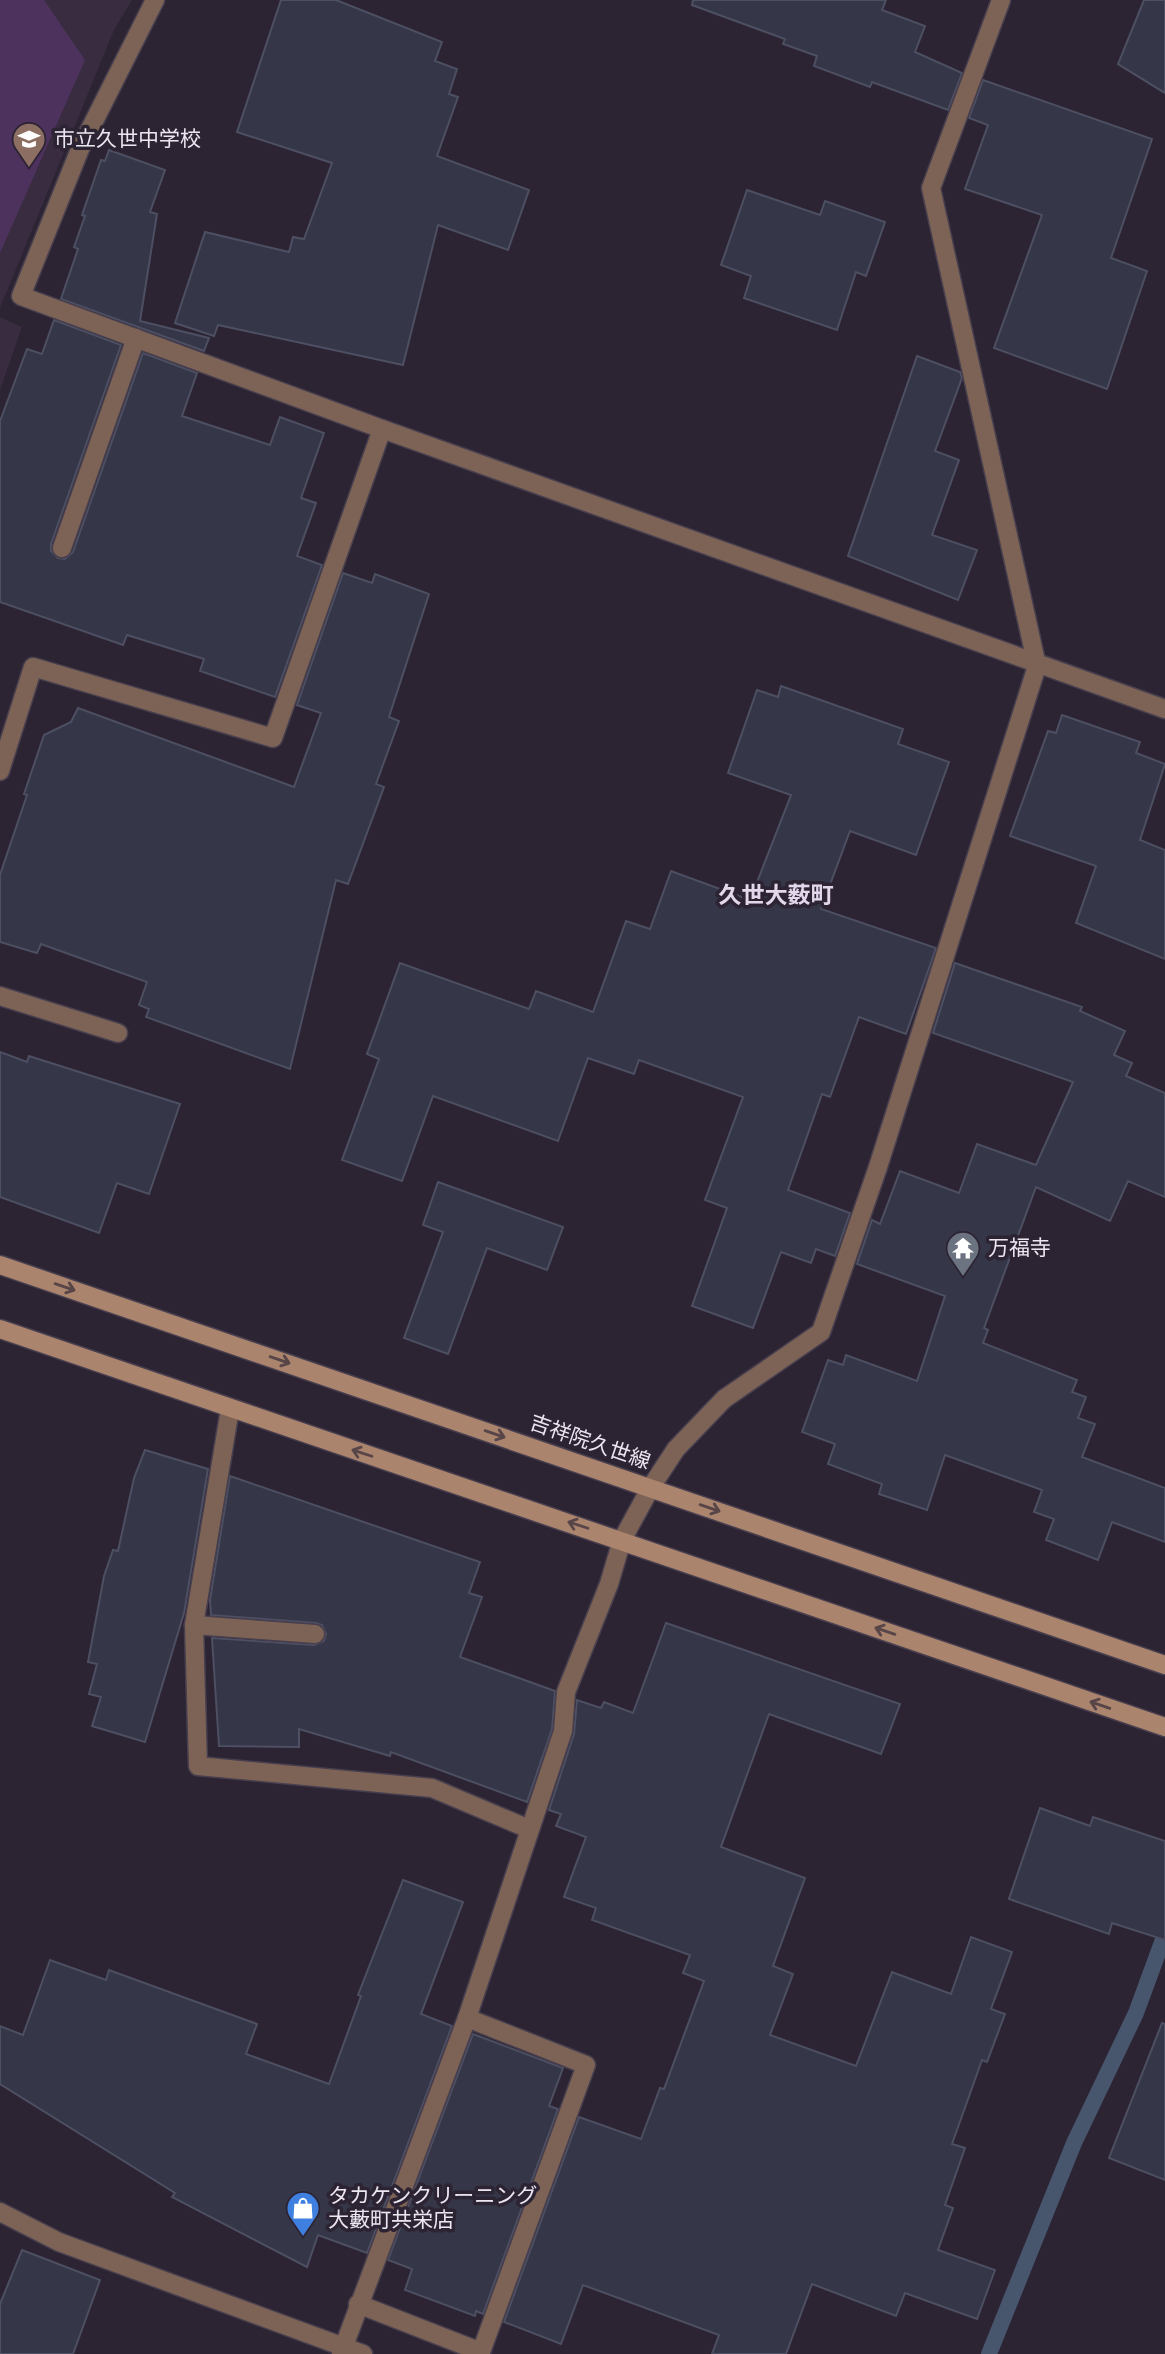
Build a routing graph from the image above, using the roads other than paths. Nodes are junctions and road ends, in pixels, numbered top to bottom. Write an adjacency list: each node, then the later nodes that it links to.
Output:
1 (155, 0): 3 (street)
2 (1001, 0): 6 (street)
3 (136, 338): 4 (street); 5 (street)
4 (382, 429): 6 (street); 8 (street)
5 (62, 548)
6 (1037, 666): 7 (street); 14 (street)
7 (1165, 709)
8 (0, 771)
9 (0, 996): 10 (street)
10 (118, 1033)
11 (0, 1265): 14 (street, 吉祥院久世線, one-way to 14)
12 (0, 1329): 13 (street)
13 (230, 1409): 15 (street, one-way to 13); 16 (street)
14 (651, 1487): 15 (street); 18 (street, 吉祥院久世線, one-way to 18)
15 (622, 1540): 19 (street, one-way to 15); 20 (street)
16 (194, 1625): 17 (street); 20 (street)
17 (315, 1634)
18 (1165, 1665)
19 (1165, 1727)
20 (529, 1829): 21 (street)
21 (467, 2018): 23 (street); 23 (street)
22 (0, 2212): 24 (street)
23 (358, 2304): 24 (street)
24 (343, 2351): 25 (street)
25 (363, 2354)

